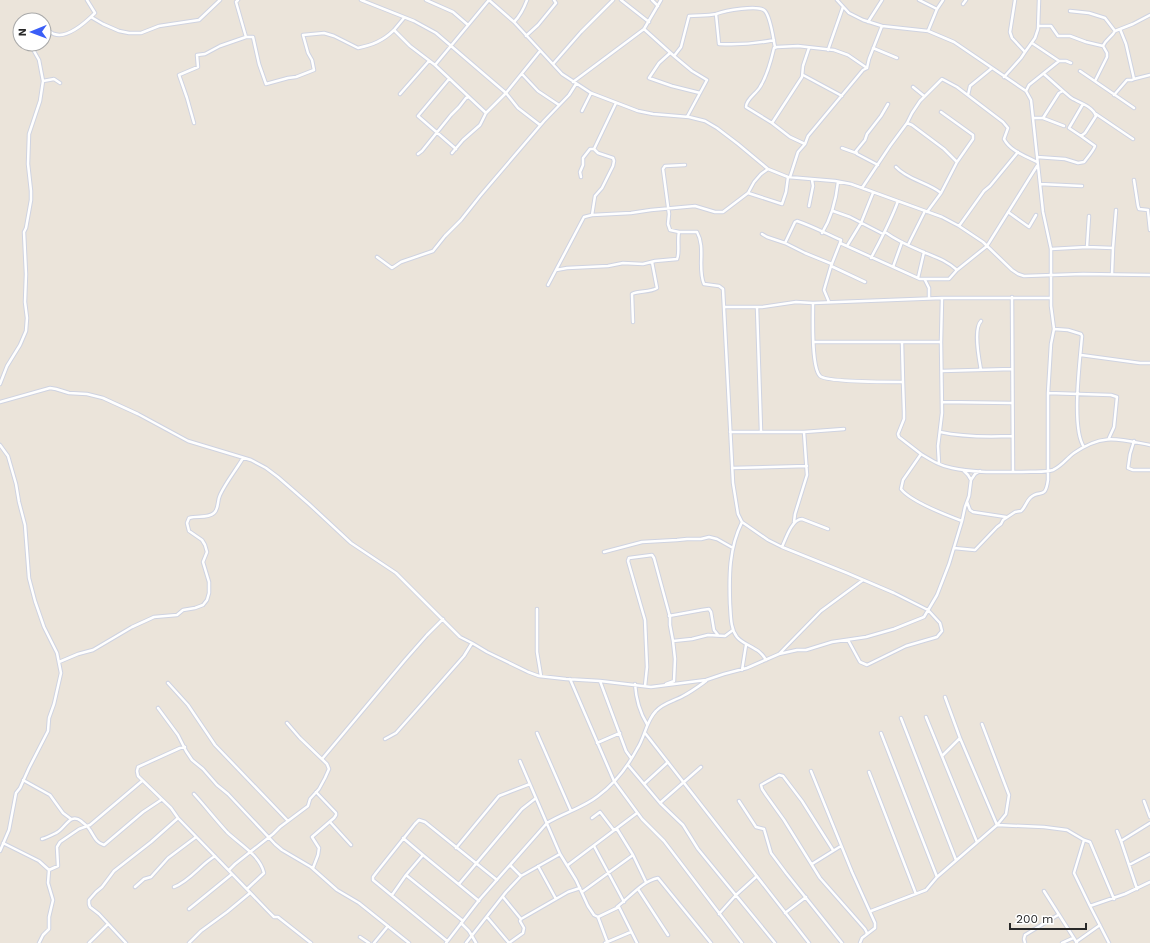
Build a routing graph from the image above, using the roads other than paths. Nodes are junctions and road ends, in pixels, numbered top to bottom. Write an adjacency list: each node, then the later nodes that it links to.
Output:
1 (87, 0): 28 (street)
2 (220, 0): 28 (street)
3 (238, 0): 43 (street)
4 (360, 0): 29 (street)
5 (426, 0): 33 (street)
6 (527, 0): 30 (street)
7 (554, 0): 20 (street)
8 (560, 0): 20 (street)
9 (613, 0): 61 (street)
10 (622, 0): 31 (street)
11 (652, 0): 22 (street)
12 (661, 0): 22 (street)
13 (838, 0): 23 (street)
14 (882, 0): 32 (street)
15 (919, 0): 24 (street)
16 (943, 0): 24 (street)
17 (966, 0): 21 (street)
18 (1016, 0): 54 (street)
19 (1038, 0): 35 (street)
20 (556, 3): 42 (street)
21 (963, 4)
22 (658, 6): 31 (street)
23 (843, 7): 32 (street); 51 (street)
24 (937, 8): 40 (street)
25 (1070, 11): 39 (street)
26 (716, 14): 44 (street); 44 (street); 56 (street)
27 (1150, 15): 37 (street)
28 (91, 17): 41 (street)
29 (404, 18): 38 (street); 46 (street)
30 (514, 22): 33 (street); 42 (street)
31 (649, 22): 36 (street)
32 (868, 22): 34 (street)
33 (468, 25): 46 (street)
34 (882, 26): 40 (street); 50 (street)
35 (1038, 26): 45 (street); 47 (street)
36 (644, 29): 55 (street); 76 (street)
37 (1120, 29): 39 (street); 72 (street)
38 (394, 30): 43 (street); 58 (street)
39 (1115, 30): 47 (street)
40 (928, 31): 64 (street)
41 (52, 33)
42 (526, 36): 52 (street)
43 (246, 37): 101 (street)
44 (774, 40): 48 (street)
45 (1032, 43): 54 (street); 59 (street)
46 (451, 46): 62 (street); 80 (street)
47 (1103, 46): 74 (street)
48 (775, 47): 49 (street); 103 (street)
49 (809, 48): 51 (street); 68 (street)
50 (873, 48): 57 (street); 63 (street)
51 (828, 50): 63 (street)
52 (540, 51): 61 (street); 66 (street)
53 (34, 52): 73 (street)
54 (1026, 52): 70 (street)
55 (670, 53): 56 (street); 82 (street)
56 (674, 56): 82 (street)
57 (896, 58)
58 (429, 61): 62 (street); 83 (street)
59 (1059, 61): 60 (street); 67 (street)
60 (1071, 63)
61 (553, 64): 76 (street)
62 (435, 65): 71 (street)
63 (867, 68): 86 (street)
64 (992, 68): 70 (street); 84 (street)
65 (1080, 71): 74 (street)
66 (522, 74): 80 (street); 92 (street)
67 (1044, 74): 78 (street); 79 (street)
68 (803, 75): 86 (street); 103 (street)
69 (1150, 75): 72 (street)
70 (1004, 77): 78 (street)
71 (449, 79): 88 (street); 106 (street)
72 (1134, 79): 85 (street)
73 (43, 81): 75 (street); 196 (street)
74 (1095, 81): 85 (street)
75 (60, 83)
76 (575, 83): 81 (street); 92 (street)
77 (914, 87): 87 (street)
78 (1026, 91): 99 (street)
79 (1062, 91): 91 (street); 100 (street)
80 (506, 93): 96 (street); 104 (street)
81 (591, 93): 89 (street); 94 (street)
82 (700, 93): 98 (street)
83 (400, 94)
84 (968, 95): 87 (street); 113 (street)
85 (1114, 95): 93 (street)
86 (842, 96): 109 (street)
87 (924, 96): 102 (street)
88 (468, 97): 96 (street); 106 (street)
89 (616, 103): 98 (street); 112 (street)
90 (888, 104): 115 (street)
91 (1083, 104): 97 (street); 107 (street)
92 (559, 105): 104 (street)
93 (1134, 108)
94 (582, 111)
95 (941, 112): 118 (street)
96 (486, 113): 111 (street)
97 (1096, 114): 107 (street); 108 (street)
98 (687, 117): 123 (street)
99 (1034, 118): 100 (street); 117 (street)
100 (1043, 118): 105 (street)
101 (194, 123)
102 (907, 123): 118 (street); 121 (street)
103 (772, 124): 109 (street)
104 (540, 126): 162 (street)
105 (1064, 126)
106 (437, 132): 111 (street); 116 (street)
107 (1081, 136): 117 (street)
108 (1133, 139)
109 (805, 144): 125 (street)
110 (842, 148): 115 (street)
111 (456, 149): 114 (street)
112 (594, 149): 124 (street); 142 (street)
113 (1018, 152): 119 (street); 146 (street)
114 (452, 153)
115 (856, 153): 121 (street)
116 (418, 154)
117 (1036, 157): 119 (street)
118 (957, 162): 134 (street)
119 (1038, 164): 129 (street); 140 (street)
120 (685, 165): 137 (street)
121 (878, 165): 131 (street)
122 (896, 167): 134 (street)
123 (768, 169): 125 (street); 133 (street)
124 (581, 177)
125 (789, 177): 126 (street); 133 (street)
126 (812, 180): 128 (street); 136 (street)
127 (1134, 180): 147 (street)
128 (838, 182): 131 (street); 139 (street)
129 (1040, 184): 130 (street); 159 (street)
130 (1082, 186)
131 (862, 188): 132 (street)
132 (873, 192): 135 (street); 145 (street)
133 (748, 193): 137 (street)
134 (941, 193): 141 (street)
135 (898, 201): 141 (street); 150 (street)
136 (809, 206)
137 (668, 208): 142 (street); 148 (street)
138 (1116, 210): 160 (street)
139 (833, 211): 145 (street); 149 (street)
140 (1008, 211): 143 (street); 157 (street)
141 (926, 212): 146 (street); 155 (street)
142 (592, 215): 167 (street)
143 (1036, 215)
144 (1089, 216): 158 (street)
145 (861, 223): 150 (street); 156 (street)
146 (959, 226): 157 (street)
147 (1150, 230)
148 (679, 232): 164 (street); 183 (street)
149 (822, 233): 153 (street); 154 (street)
150 (884, 233): 152 (street); 163 (street)
151 (762, 234): 153 (street)
152 (902, 242): 155 (street); 166 (street)
153 (785, 243): 165 (street)
154 (840, 243): 156 (street); 165 (street)
155 (908, 245): 161 (street)
156 (847, 246): 163 (street)
157 (988, 246): 168 (street); 170 (street)
158 (1087, 247): 159 (street); 160 (street)
159 (1051, 248): 170 (street)
160 (1113, 248): 169 (street)
161 (924, 252): 168 (street); 172 (street)
162 (377, 257)
163 (871, 258): 166 (street)
164 (652, 262): 167 (street); 185 (street)
165 (831, 265): 174 (street); 181 (street)
166 (893, 268): 172 (street)
167 (556, 270): 175 (street)
168 (956, 270): 173 (street)
169 (1112, 274): 170 (street); 171 (street)
170 (1051, 275): 179 (street)
171 (1150, 275)
172 (918, 278): 173 (street)
173 (925, 280): 177 (street)
174 (865, 282)
175 (548, 285)
176 (1012, 297): 178 (street); 179 (street); 192 (street)
177 (929, 298): 178 (street); 181 (street)
178 (942, 298): 189 (street)
179 (1052, 298): 186 (street)
180 (813, 303): 181 (street); 182 (street); 187 (street)
181 (829, 303)
182 (757, 306): 183 (street); 203 (street)
183 (725, 307): 204 (street)
184 (981, 321): 194 (street)
185 (632, 322)
186 (1054, 329): 190 (street); 197 (street)
187 (814, 342): 188 (street); 195 (street)
188 (902, 342): 189 (street); 195 (street)
189 (940, 342): 193 (street)
190 (1081, 355): 191 (street); 198 (street)
191 (1150, 363)
192 (1012, 369): 194 (street); 201 (street)
193 (942, 370): 194 (street); 200 (street)
194 (981, 370)
195 (903, 382): 213 (street)
196 (0, 384)
197 (1048, 393): 198 (street); 221 (street)
198 (1077, 394): 208 (street); 212 (street)
199 (0, 402): 214 (street)
200 (942, 402): 201 (street); 206 (street)
201 (1012, 403): 207 (street)
202 (844, 429): 205 (street)
203 (761, 431): 204 (street); 205 (street)
204 (730, 432): 217 (street)
205 (804, 432): 216 (street)
206 (940, 432): 207 (street); 215 (street)
207 (1012, 436): 222 (street)
208 (1109, 439): 209 (street); 212 (street)
209 (1134, 441): 211 (street); 219 (street)
210 (0, 444): 247 (street)
211 (1150, 445)
212 (1084, 447): 221 (street)
213 (921, 454): 215 (street); 226 (street)
214 (244, 458): 238 (street); 247 (street)
215 (939, 464): 218 (street)
216 (807, 466): 217 (street); 228 (street)
217 (732, 468): 227 (street)
218 (962, 469): 220 (street); 223 (street)
219 (1150, 470)
220 (980, 471): 222 (street); 223 (street)
221 (1048, 471): 222 (street); 225 (street)
222 (1013, 472)
223 (971, 480): 224 (street)
224 (967, 502): 225 (street); 226 (street)
225 (1006, 517): 232 (street)
226 (962, 521): 232 (street)
227 (742, 522): 230 (street); 231 (street)
228 (794, 522): 229 (street); 230 (street)
229 (828, 529)
230 (782, 547): 234 (street)
231 (733, 548): 233 (street); 239 (street)
232 (954, 548): 236 (street)
233 (604, 552)
234 (863, 580): 236 (street); 245 (street)
235 (537, 609): 249 (street)
236 (928, 610): 241 (street); 241 (street)
237 (669, 616): 240 (street); 242 (street); 255 (street)
238 (443, 619): 243 (street); 274 (street)
239 (733, 630): 240 (street); 244 (street)
240 (718, 635): 242 (street)
241 (848, 640): 245 (street)
242 (673, 641): 256 (street)
243 (472, 642): 249 (street); 269 (street)
244 (746, 644): 246 (street); 248 (street)
245 (779, 654): 246 (street)
246 (766, 660): 248 (street)
247 (59, 662): 281 (street)
248 (742, 670): 251 (street)
249 (541, 676): 250 (street)
250 (570, 679): 252 (street); 270 (street)
251 (706, 680): 256 (street); 262 (street)
252 (600, 681): 254 (street); 265 (street)
253 (168, 683): 300 (street)
254 (635, 684): 255 (street); 262 (street)
255 (645, 686): 256 (street)
256 (664, 686)
257 (945, 696): 268 (street)
258 (158, 708): 271 (street)
259 (926, 717): 272 (street)
260 (901, 718): 328 (street)
261 (287, 723): 274 (street)
262 (648, 724): 266 (street)
263 (982, 724): 304 (street)
264 (537, 733): 294 (street)
265 (620, 733): 270 (street); 273 (street)
266 (645, 733): 273 (street); 276 (street)
267 (881, 733): 343 (street)
268 (960, 738): 272 (street); 304 (street)
269 (385, 739)
270 (596, 743): 283 (street)
271 (184, 748): 282 (street); 309 (street)
272 (942, 756): 314 (street)
273 (631, 758): 277 (street)
274 (322, 759): 287 (street)
275 (520, 762): 285 (street)
276 (668, 762): 284 (street); 286 (street)
277 (628, 765): 283 (street); 286 (street)
278 (701, 767): 284 (street)
279 (811, 771): 318 (street)
280 (869, 772): 357 (street)
281 (23, 780): 299 (street); 315 (street)
282 (142, 781): 290 (street); 305 (street)
283 (614, 781): 294 (street); 295 (street)
284 (684, 782): 293 (street); 342 (street)
285 (530, 784): 289 (street); 319 (street)
286 (644, 784): 293 (street)
287 (316, 792): 300 (street); 301 (street)
288 (194, 794): 322 (street)
289 (536, 798): 302 (street); 330 (street)
290 (161, 800): 297 (street); 305 (street)
291 (739, 801): 361 (street)
292 (1144, 801): 296 (street)
293 (660, 803): 359 (street)
294 (571, 811): 302 (street)
295 (637, 813): 306 (street); 371 (street)
296 (1150, 817)
297 (178, 818): 308 (street); 377 (street)
298 (592, 818): 306 (street)
299 (71, 819): 305 (street); 311 (street)
300 (288, 822): 309 (street)
301 (330, 822): 316 (street); 335 (street)
302 (546, 823): 323 (street); 331 (street)
303 (1150, 823): 313 (street)
304 (997, 825): 312 (street); 314 (street)
305 (87, 826): 336 (street)
306 (616, 830): 317 (street); 326 (street)
307 (1117, 831): 313 (street)
308 (196, 837): 327 (street); 348 (street)
309 (269, 837): 322 (street); 335 (street)
310 (403, 838): 319 (street); 325 (street); 358 (street)
311 (42, 839)
312 (1084, 840): 363 (street); 366 (street)
313 (1121, 841): 333 (street)
314 (977, 842): 328 (street)
315 (3, 843): 321 (street); 336 (street)
316 (351, 845)
317 (594, 846): 332 (street); 338 (street)
318 (841, 846): 320 (street); 369 (street)
319 (456, 848): 330 (street)
320 (833, 850): 329 (street); 329 (street)
321 (0, 851)
322 (250, 852): 337 (street); 352 (street)
323 (560, 854): 332 (street); 334 (street)
324 (1150, 854): 333 (street)
325 (423, 855): 340 (street); 347 (street)
326 (633, 855): 338 (street); 345 (street)
327 (215, 856): 337 (street); 349 (street)
328 (956, 860): 343 (street)
329 (812, 864): 383 (street)
330 (477, 865): 344 (street); 347 (street)
331 (510, 865): 341 (street); 344 (street)
332 (568, 865): 350 (street)
333 (1129, 865): 351 (street)
334 (538, 866): 341 (street); 362 (street)
335 (313, 868): 379 (street)
336 (49, 870): 389 (street)
337 (229, 870): 339 (street)
338 (608, 873): 355 (street); 365 (street)
339 (232, 874): 352 (street); 368 (street)
340 (406, 875): 358 (street); 376 (street)
341 (521, 876): 360 (street)
342 (757, 876): 359 (street); 370 (street)
343 (937, 877): 357 (street)
344 (497, 880): 364 (street)
345 (646, 882): 353 (street); 401 (street)
346 (1150, 882): 351 (street)
347 (459, 884): 364 (street)
348 (135, 887)
349 (174, 887)
350 (580, 888): 355 (street); 362 (street)
351 (1137, 888): 363 (street)
352 (246, 889): 356 (street)
353 (638, 889): 365 (street); 382 (street)
354 (1044, 891): 372 (street)
355 (582, 892): 374 (street)
356 (250, 893): 392 (street); 393 (street)
357 (916, 894): 369 (street)
358 (392, 895): 386 (street)
359 (736, 895): 371 (street); 403 (street)
360 (503, 897): 373 (street); 375 (street)
361 (806, 897): 370 (street); 405 (street)
362 (556, 899): 375 (street)
363 (1114, 899): 366 (street)
364 (479, 901): 376 (street)
365 (624, 902): 367 (street)
366 (1090, 906): 378 (street)
367 (617, 908): 374 (street); 380 (street)
368 (189, 909)
369 (871, 911): 383 (street)
370 (785, 913): 404 (street)
371 (719, 914): 402 (street)
372 (1058, 915): 385 (street); 407 (street)
373 (487, 917): 381 (street); 399 (street)
374 (598, 917): 387 (street)
375 (521, 919): 399 (street)
376 (462, 922): 381 (street); 386 (street)
377 (108, 924): 390 (street); 391 (street)
378 (1100, 925): 388 (street); 409 (street)
379 (388, 926): 395 (street); 396 (street)
380 (631, 932): 387 (street); 400 (street)
381 (472, 935): 397 (street); 398 (street)
382 (668, 935)
383 (866, 935): 406 (street)
384 (360, 937): 394 (street)
385 (1073, 938): 388 (street); 408 (street)
386 (446, 942)
387 (606, 942)
388 (1077, 942)
389 (39, 943)
390 (89, 943)
391 (126, 943)
392 (189, 943)
393 (311, 943)
394 (369, 943)
395 (374, 943)
396 (409, 943)
397 (466, 943)
398 (476, 943)
399 (509, 943)
400 (637, 943)
401 (711, 943)
402 (742, 943)
403 (775, 943)
404 (809, 943)
405 (842, 943)
406 (860, 943)
407 (1025, 943)
408 (1062, 943)
409 (1109, 943)

